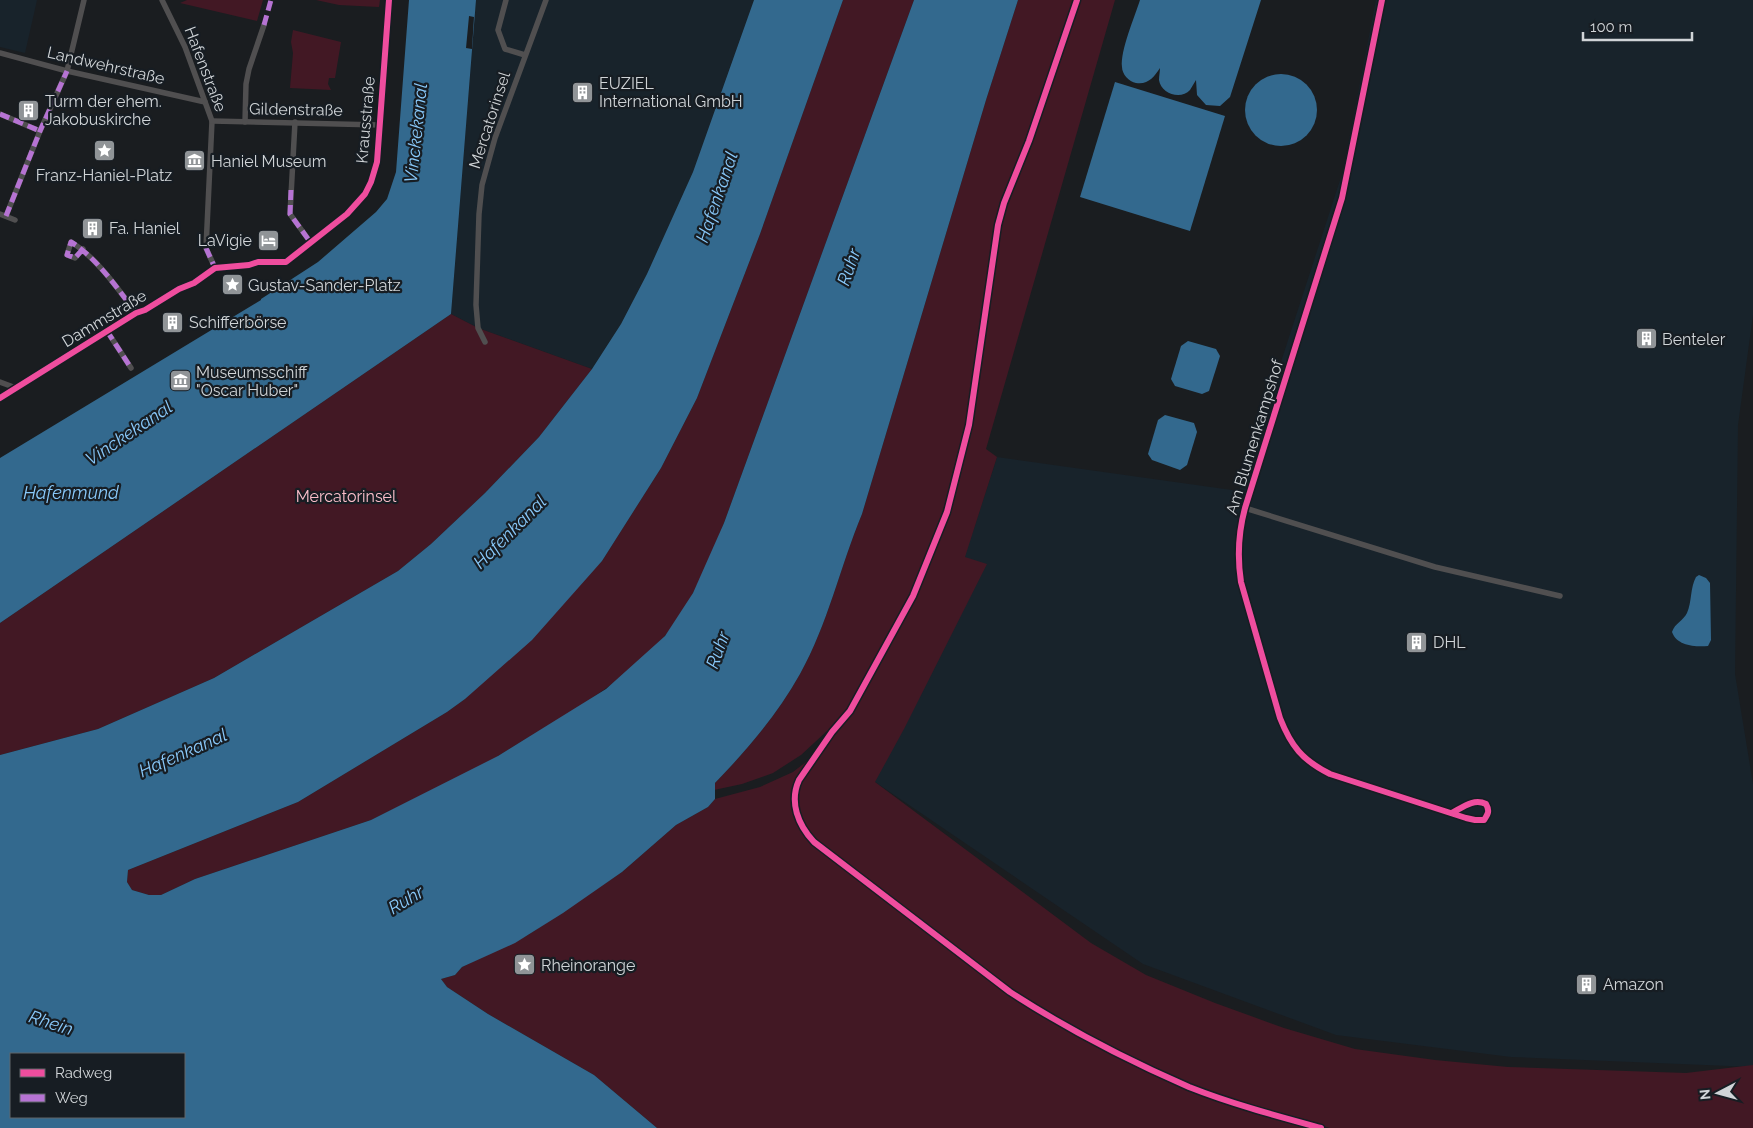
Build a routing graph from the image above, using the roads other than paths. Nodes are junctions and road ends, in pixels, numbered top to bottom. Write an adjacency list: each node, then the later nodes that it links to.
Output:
1 (84, 0): 10 (street)
2 (162, 0): 11 (street, Hafenstraße)
3 (389, 0): 16 (street, Krausstraße)
4 (506, 0): 9 (street)
5 (546, 0): 9 (street, Mercatorinsel)
6 (1382, 0): 31 (street, Am Blumenkampshof)
7 (264, 25): 14 (street)
8 (0, 53): 10 (street, Landwehrstraße)
9 (525, 55): 26 (street, Mercatorinsel)
10 (66, 71): 11 (street, Landwehrstraße); 17 (street)
11 (205, 102): 13 (street, Hafenstraße)
12 (0, 114): 17 (street)
13 (212, 121): 14 (street, Gildenstraße); 23 (street, Hafenstraße)
14 (245, 122): 15 (street, Gildenstraße)
15 (295, 122): 16 (street, Gildenstraße); 20 (street)
16 (380, 125): 20 (street, Krausstraße)
17 (40, 131): 18 (street)
18 (3, 215): 19 (street)
19 (15, 220)
20 (311, 243): 22 (street, Krausstraße)
21 (83, 249): 24 (street)
22 (224, 267): 23 (street, Dammstraße)
23 (216, 268): 24 (street, Dammstraße)
24 (136, 313): 25 (street, Dammstraße)
25 (107, 331): 27 (street); 29 (street, Dammstraße)
26 (485, 342)
27 (131, 368)
28 (0, 382): 29 (street)
29 (16, 388): 30 (street, Dammstraße)
30 (0, 398)
31 (1245, 508): 32 (street); 33 (street, Am Blumenkampshof)
32 (1560, 596)
33 (1452, 812): 33 (street, Am Blumenkampshof)

